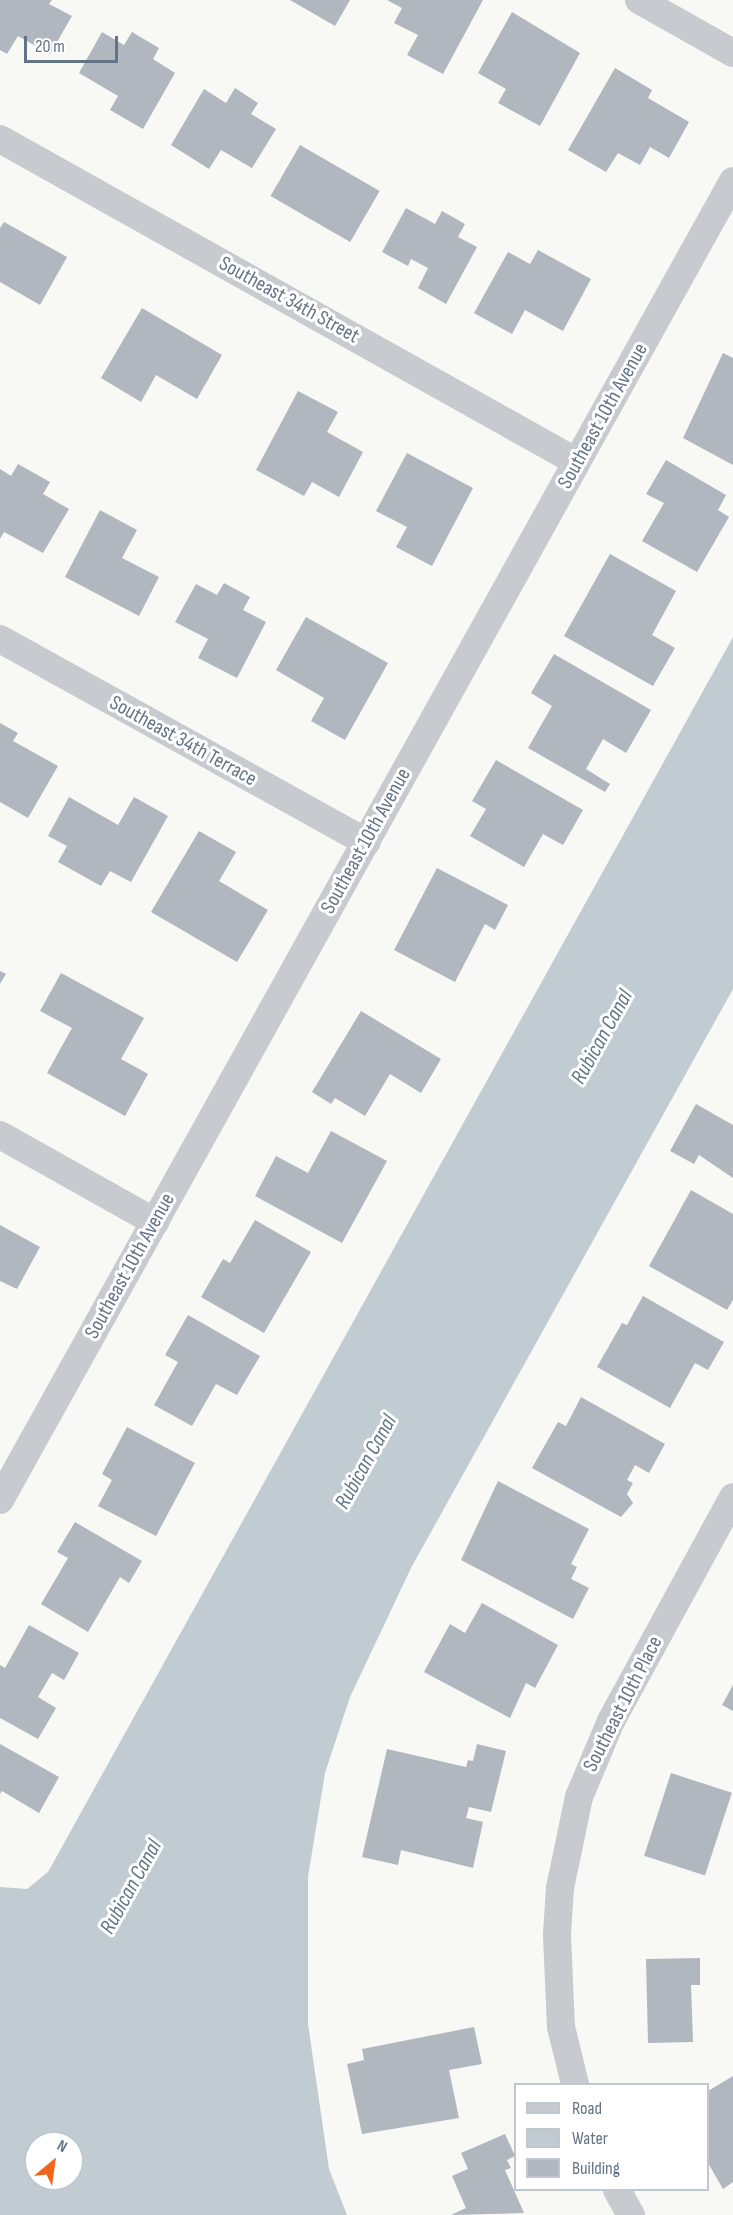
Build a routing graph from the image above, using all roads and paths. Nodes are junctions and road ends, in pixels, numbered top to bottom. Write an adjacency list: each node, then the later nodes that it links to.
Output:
1 (639, 0): 2 (street)
2 (733, 53)
3 (0, 139): 5 (street, Southeast 34th Street)
4 (733, 181): 5 (street, Southeast 10th Avenue)
5 (577, 462): 7 (street, Southeast 10th Avenue)
6 (0, 639): 7 (street, Southeast 34th Terrace)
7 (366, 842): 9 (street, Southeast 10th Avenue)
8 (0, 1135): 9 (street)
9 (155, 1222): 11 (street, Southeast 10th Avenue)
10 (733, 1497): 12 (street, Southeast 10th Place)
11 (0, 1500)
12 (572, 2077)
13 (618, 2191): 14 (street)
14 (632, 2215)

